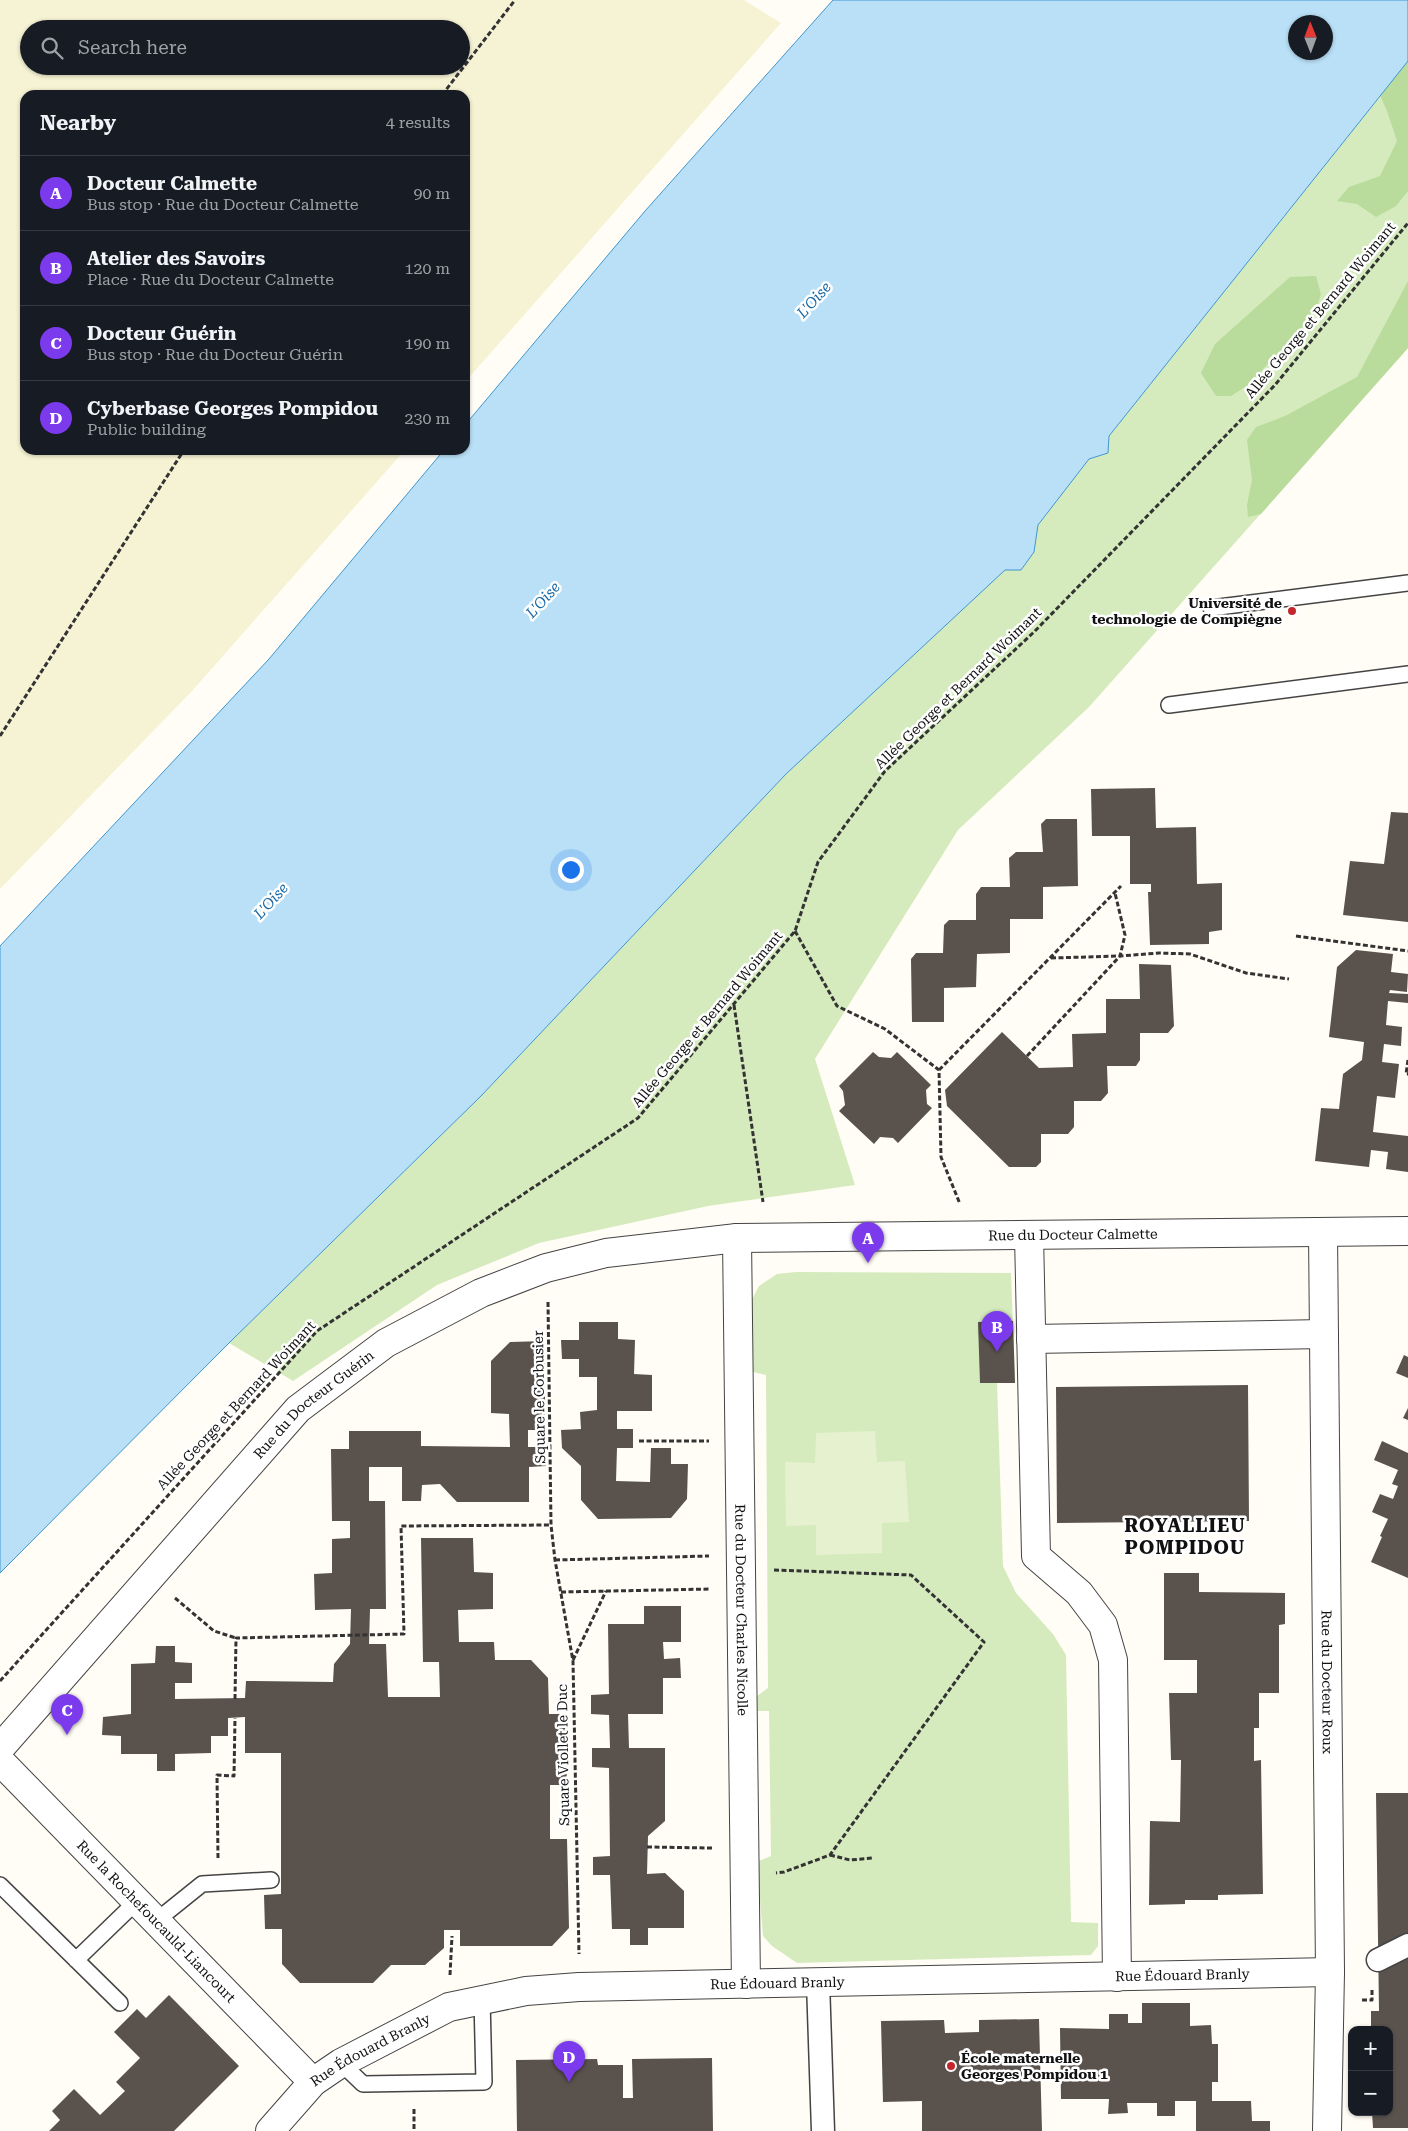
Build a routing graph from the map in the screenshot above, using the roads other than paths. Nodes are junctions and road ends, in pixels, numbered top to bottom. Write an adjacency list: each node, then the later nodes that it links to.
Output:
1 (1408, 583): 2 (lane)
2 (1211, 608)
3 (1408, 674): 4 (lane)
4 (1168, 705)
5 (1408, 1231): 6 (street, Rue du Docteur Calmette)
6 (1323, 1232): 7 (street, Rue du Docteur Calmette); 9 (street, Rue du Docteur Roux)
7 (1029, 1235): 8 (street, Rue du Docteur Calmette); 10 (street)
8 (737, 1238): 11 (street, Rue du Docteur Guérin); 23 (street, Rue du Docteur Charles Nicolle)
9 (1324, 1334): 10 (street); 20 (street, Rue du Docteur Roux)
10 (1031, 1339): 21 (street)
11 (0, 1748)
12 (0, 1761): 15 (street, Rue la Rochefoucauld-Liancourt)
13 (270, 1880): 16 (lane)
14 (0, 1885): 18 (lane)
15 (137, 1901): 16 (street, Rue la Rochefoucauld-Liancourt); 18 (lane)
16 (156, 1921): 27 (street, Rue la Rochefoucauld-Liancourt)
17 (1408, 1945): 19 (street)
18 (76, 1960): 25 (lane)
19 (1378, 1960)
20 (1330, 1972): 21 (street, Rue Édouard Branly); 30 (street, Rue du Docteur Roux)
21 (1116, 1977): 22 (street, Rue Édouard Branly)
22 (818, 1982): 23 (street, Rue Édouard Branly); 29 (street)
23 (746, 1984): 24 (street, Rue Édouard Branly)
24 (482, 1999): 26 (street, Rue Édouard Branly); 26 (lane)
25 (120, 2003)
26 (341, 2063): 27 (street, Rue Édouard Branly)
27 (313, 2082): 28 (street, Rue Édouard Branly)
28 (270, 2131)
29 (823, 2131)
30 (1327, 2131)

